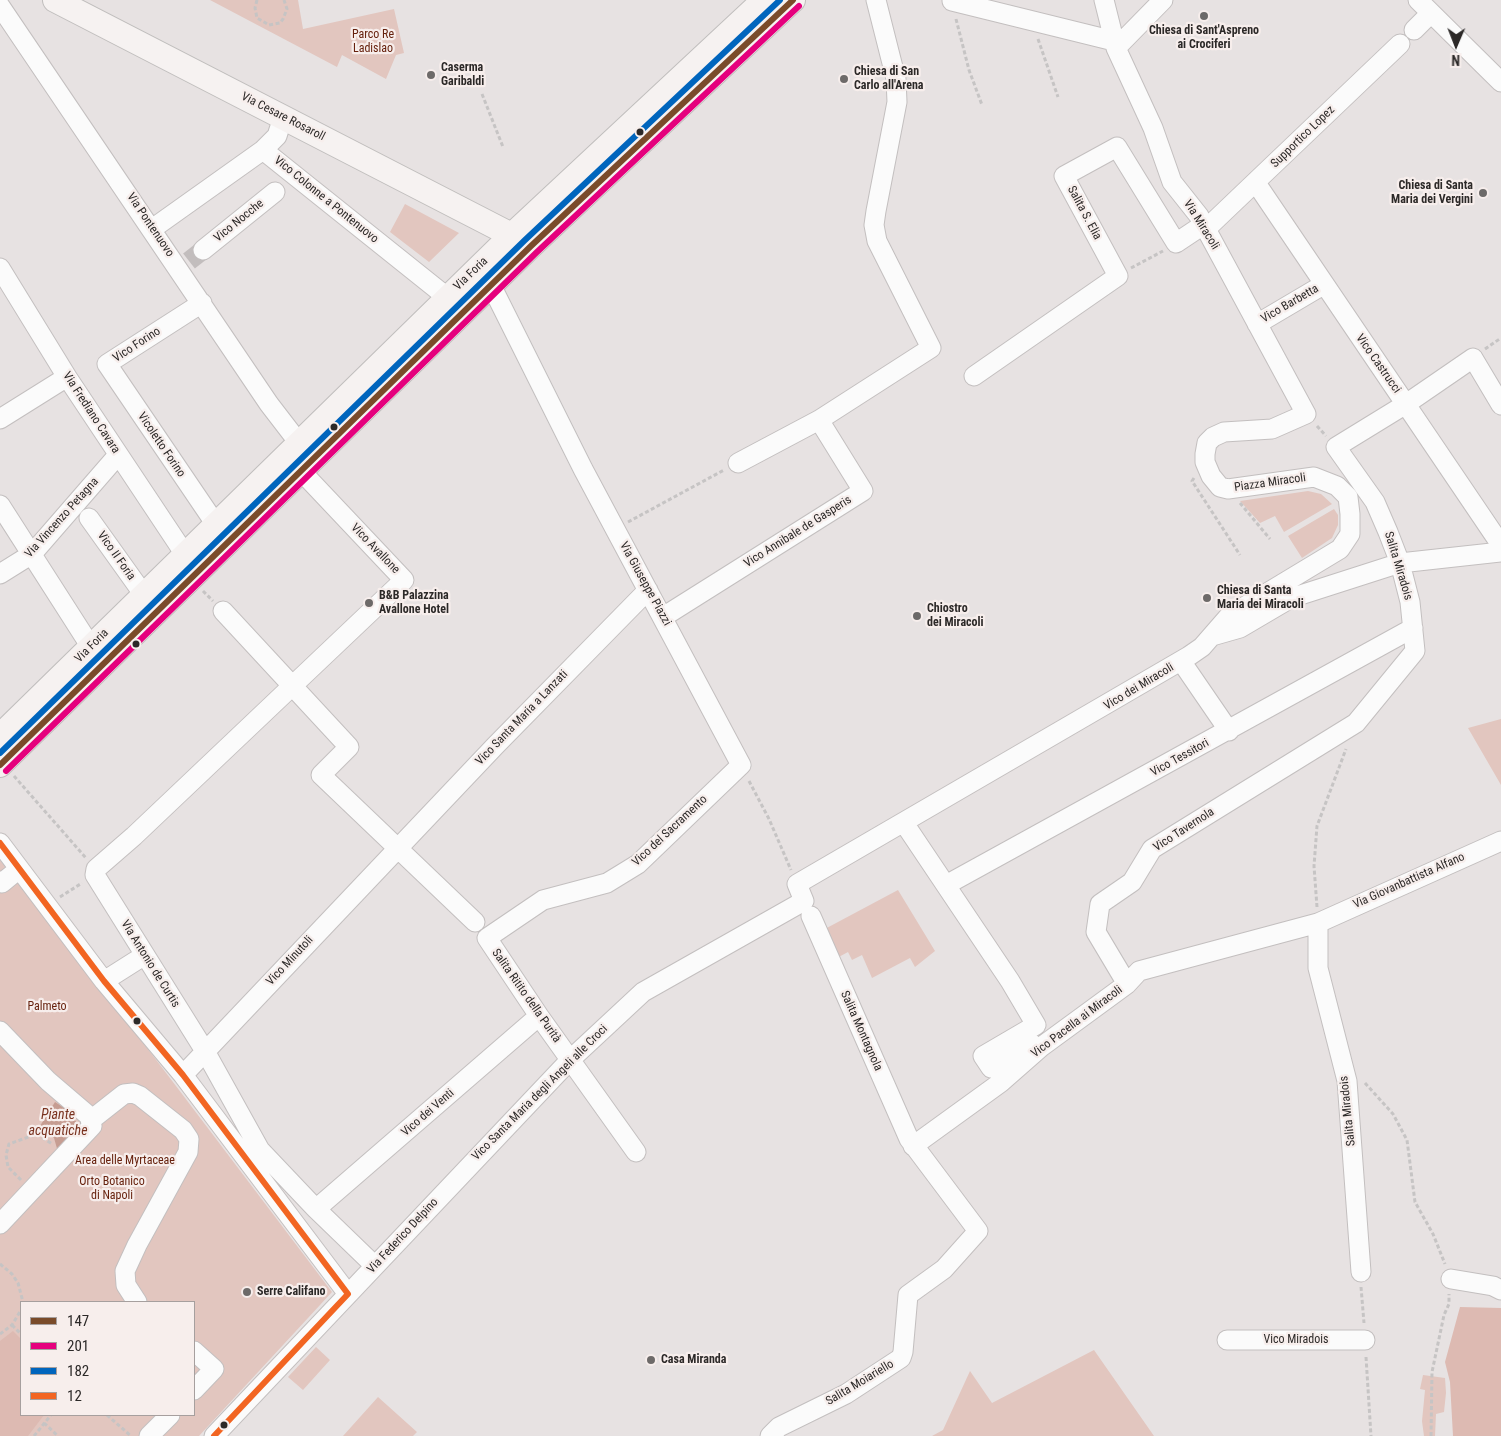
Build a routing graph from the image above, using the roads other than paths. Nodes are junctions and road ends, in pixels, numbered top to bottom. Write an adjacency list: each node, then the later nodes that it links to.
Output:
1 (55, 0): 15 (main road, Via Cesare Rosaroll)
2 (764, 0): 21 (main road, Via Foria)
3 (793, 0): 21 (main road, Via Foria)
4 (876, 0): 36 (street)
5 (952, 0): 12 (street)
6 (1104, 0): 12 (street, Via Miracoli)
7 (1164, 0): 12 (street)
8 (1418, 0): 10 (street)
9 (2, 5): 20 (street, Via Pontenuovo)
10 (1431, 13): 11 (street); 14 (street)
11 (1414, 30)
12 (1115, 44): 19 (street, Via Miracoli)
13 (1400, 44): 17 (street, Supportico Lopez)
14 (1501, 82)
15 (283, 117): 16 (street); 21 (main road, Via Cesare Rosaroll)
16 (263, 150): 20 (street, Vico Colonne a Pontenuovo); 27 (street, Vico Colonne a Pontenuovo)
17 (1256, 183): 19 (street, Supportico Lopez); 25 (street, Vico Castrucci)
18 (275, 192): 22 (street, Vico Nocche)
19 (1204, 227): 28 (street, Via Miracoli); 30 (street, Salita S. Elia)
20 (152, 229): 22 (street, Via Pontenuovo)
21 (521, 240): 24 (main road, Via Foria); 27 (main road, Via Foria)
22 (190, 260): 26 (street, Via Pontenuovo)
23 (0, 268): 31 (street, Via Frediano Cavara)
24 (491, 285): 27 (main road, Via Foria); 52 (street, Via Giuseppe Piazzi)
25 (1324, 285): 28 (street, Vico Barbetta); 32 (street, Vico Castrucci)
26 (202, 303): 29 (street, Vico Forino); 37 (street, Via Pontenuovo)
27 (456, 305): 37 (main road, Via Foria); 40 (main road, Via Foria)
28 (1257, 324): 34 (street, Via Miracoli)
29 (107, 364): 45 (street, Vicoletto Forino)
30 (974, 376)
31 (68, 377): 35 (street); 38 (street, Via Frediano Cavara)
32 (1406, 404): 33 (street); 41 (street, Salita Miradois); 46 (street, Vico Castrucci)
33 (1501, 405)
34 (1306, 414): 42 (street, Piazza Miracoli)
35 (0, 419)
36 (819, 420): 39 (street); 55 (street, Vico Annibale de Gasperis)
37 (299, 443): 45 (main road, Via Foria)
38 (118, 455): 48 (street, Via Vincenzo Petagna); 50 (street, Via Frediano Cavara)
39 (738, 463)
40 (301, 472): 45 (main road, Via Foria); 60 (street, Vico Avallone)
41 (1363, 483): 42 (street); 49 (street, Salita Miradois)
42 (1346, 495): 57 (street)
43 (0, 505): 48 (street)
44 (89, 518): 53 (street, Vico II Foria)
45 (222, 534): 50 (main road, Via Foria)
46 (1501, 544)
47 (1501, 552): 49 (street, Vico dei Miracoli)
48 (32, 554): 51 (street, Via Vincenzo Petagna); 58 (street)
49 (1400, 563): 56 (street, Salita Miradois); 57 (street, Vico dei Miracoli)
50 (191, 568): 53 (main road, Via Foria); 65 (main road, Via Foria)
51 (0, 574)
52 (648, 590): 55 (street, Via Giuseppe Piazzi); 69 (street, Vico Santa Maria a Lanzati)
53 (144, 595): 58 (main road, Via Foria)
54 (223, 611): 60 (street)
55 (663, 617): 64 (street, Via Giuseppe Piazzi)
56 (1413, 628): 61 (street, Salita Miradois); 62 (street, Vico Tessitori)
57 (1212, 636): 59 (street, Vico dei Miracoli)
58 (91, 647): 63 (main road, Via Foria)
59 (1181, 661): 62 (street); 66 (street, Vico dei Miracoli)
60 (292, 685): 69 (street); 77 (street, Via Antonio de Curtis)
61 (1356, 723): 79 (street, Vico Tavernola)
62 (1229, 731): 72 (street, Vico Tessitori)
63 (0, 736)
64 (741, 765): 76 (street, Vico del Sacramento)
65 (6, 770)
66 (904, 823): 72 (street); 73 (street, Vico dei Miracoli)
67 (1501, 841): 75 (street, Via Giovanbattista Alfano)
68 (0, 843): 70 (street)
69 (398, 847): 74 (street); 83 (street, Vico Minutoli)
70 (19, 869): 71 (street); 78 (street)
71 (0, 881)
72 (946, 885): 81 (street)
73 (804, 900): 84 (street, Vico Santa Maria degli Angeli alle Croci); 87 (street, Salita Montagnola)
74 (475, 922)
75 (1318, 923): 79 (street, Vico Pacella ai Miracoli); 94 (street, Salita Miradois)
76 (487, 938): 80 (street, Salita Ritito della Purità)
77 (145, 955): 78 (street); 83 (street, Via Antonio de Curtis)
78 (104, 981): 85 (street)
79 (1127, 984): 81 (street, Vico Pacella ai Miracoli)
80 (539, 1016): 84 (street, Salita Ritito della Purità); 91 (street, Vico dei Venti)
81 (1066, 1028): 87 (street, Vico Pacella ai Miracoli)
82 (0, 1031): 86 (street)
83 (205, 1051): 85 (street, Vico Minutoli); 89 (street, Via Antonio de Curtis)
84 (571, 1059): 88 (street, Salita Ritito della Purità); 90 (street, Vico Santa Maria degli Angeli alle Croci)
85 (183, 1075): 89 (street)
86 (91, 1120): 92 (street); 98 (street)
87 (913, 1146): 106 (street, Salita Moiariello)
88 (636, 1152)
89 (254, 1155): 91 (street, Via Antonio de Curtis); 97 (street)
90 (457, 1178): 93 (street, Via Federico Delpino)
91 (316, 1209): 93 (street, Via Antonio de Curtis)
92 (0, 1224)
93 (375, 1266): 97 (street, Via Federico Delpino)
94 (1360, 1272)
95 (1451, 1279): 96 (street)
96 (1501, 1290)
97 (348, 1294): 105 (street, Via Federico Delpino)
98 (136, 1301)
99 (1227, 1340): 100 (street, Vico Miradois)
100 (1364, 1340)
101 (195, 1352): 102 (street)
102 (195, 1389)
103 (169, 1416): 104 (street)
104 (149, 1436)
105 (214, 1436)
106 (770, 1436)

